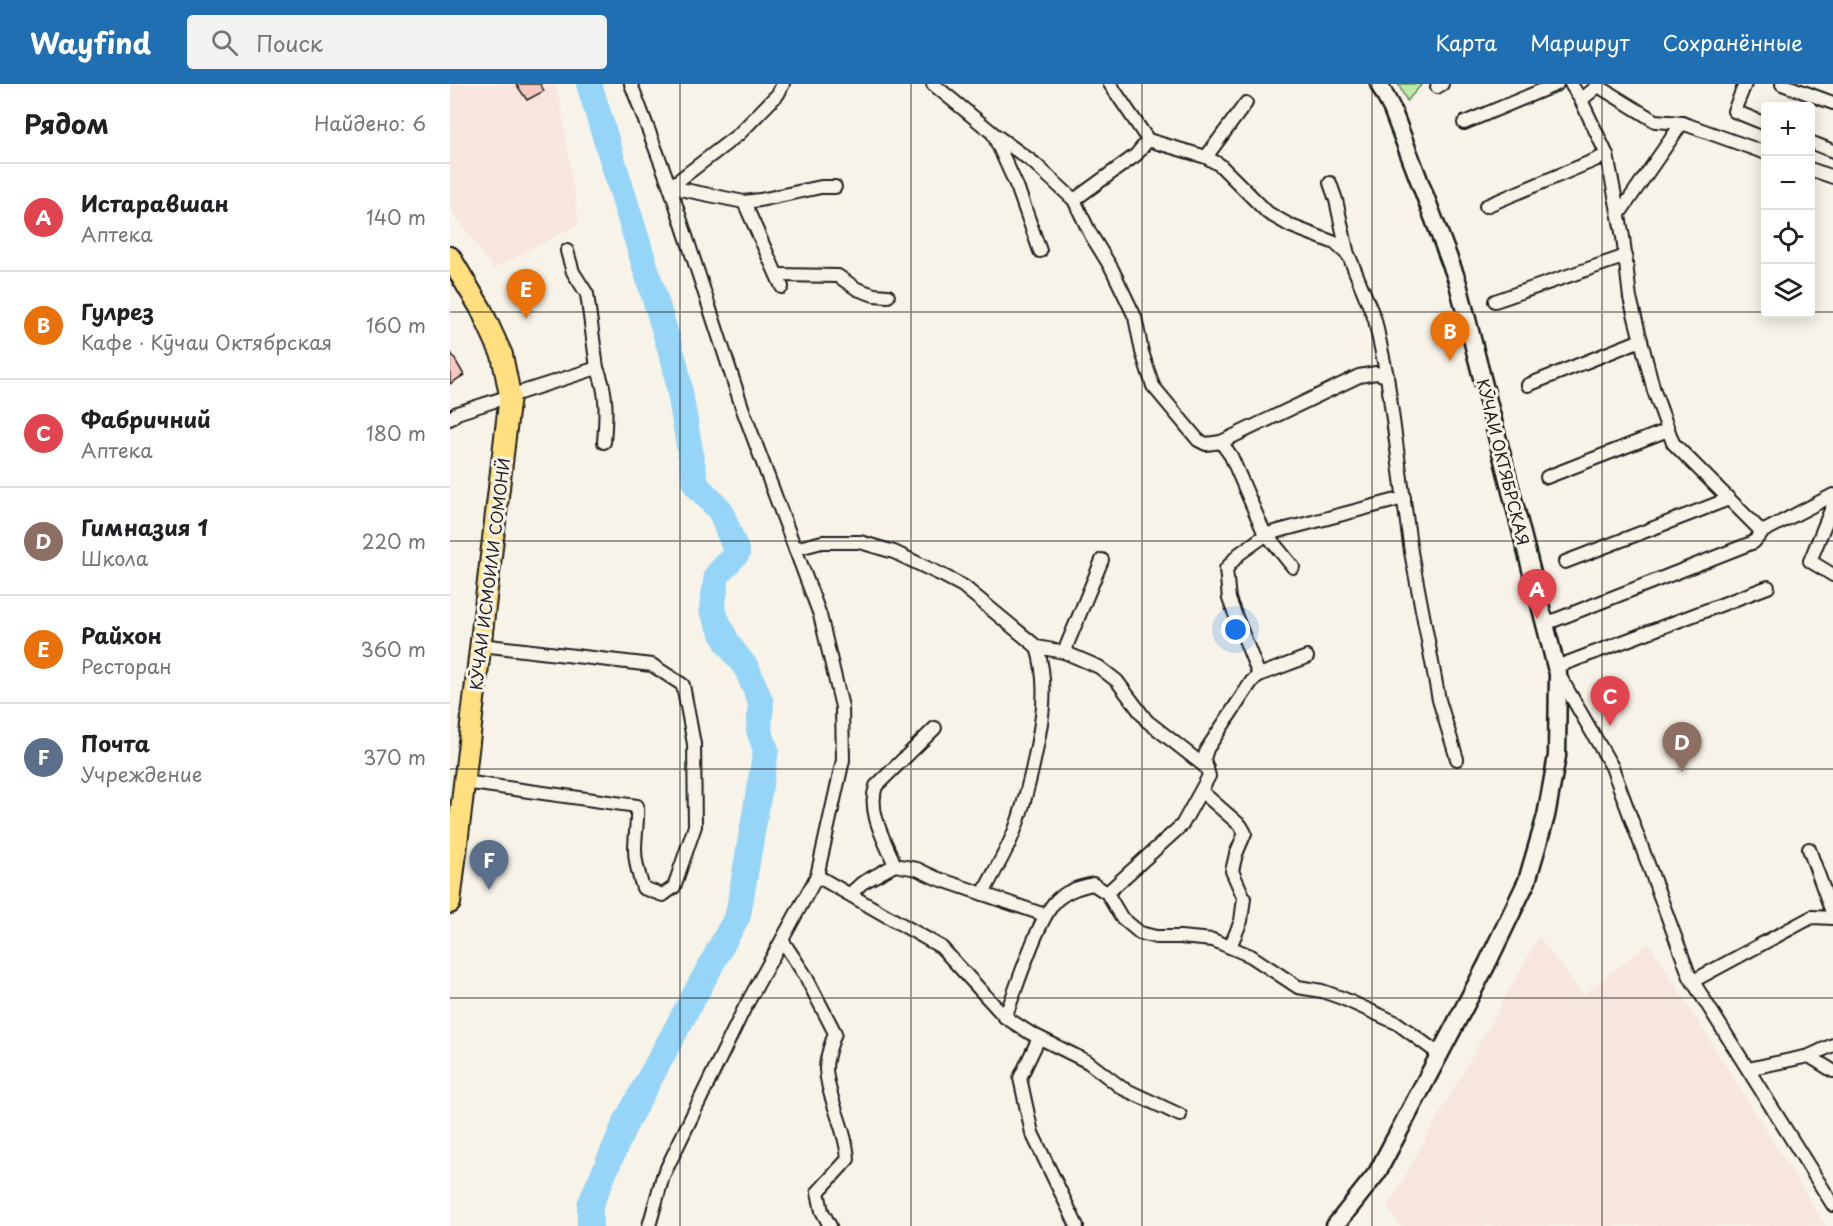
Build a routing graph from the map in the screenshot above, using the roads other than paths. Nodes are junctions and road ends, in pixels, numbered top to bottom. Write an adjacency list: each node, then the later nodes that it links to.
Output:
1 (631, 84): 26 (street)
2 (783, 84): 26 (street)
3 (933, 84): 16 (street)
4 (1110, 84): 17 (street)
5 (1379, 84): 61 (main road, КӮЧАИ ОКТЯБРСКАЯ)
6 (1557, 84): 14 (street)
7 (1571, 84): 10 (street)
8 (1744, 84): 13 (street)
9 (1782, 84): 12 (street)
10 (1581, 100): 15 (street); 21 (street)
11 (1246, 103): 22 (street)
12 (1833, 104)
13 (1761, 122)
14 (1464, 123)
15 (1682, 123): 19 (street); 31 (street)
16 (994, 135): 28 (street); 33 (street)
17 (1148, 140): 22 (street); 28 (street)
18 (1815, 144): 20 (street)
19 (1761, 151)
20 (1833, 151)
21 (1607, 155): 30 (street); 31 (street)
22 (1206, 157): 34 (street)
23 (1815, 171): 24 (street)
24 (1833, 177)
25 (1330, 183): 34 (street)
26 (670, 187): 29 (street); 55 (street)
27 (835, 187): 29 (street)
28 (1074, 200): 47 (street)
29 (744, 201): 37 (street)
30 (1486, 206)
31 (1619, 214): 35 (street)
32 (567, 251): 40 (street)
33 (1040, 251)
34 (1349, 256): 41 (street)
35 (1626, 256): 38 (street); 39 (street)
36 (450, 257): 43 (main road, КӮЧАИ ИСМОИЛИ СОМОНӢ)
37 (888, 296)
38 (1495, 301)
39 (1641, 340): 42 (street); 45 (street)
40 (597, 368): 43 (street); 46 (street)
41 (1387, 376): 47 (street); 50 (street)
42 (1528, 386)
43 (510, 395): 44 (street); 62 (main road, КӮЧАИ ИСМОИЛИ СОМОНӢ)
44 (450, 419)
45 (1668, 430): 48 (street); 51 (street)
46 (604, 442)
47 (1221, 442): 54 (street)
48 (1547, 477)
49 (1833, 495): 53 (street)
50 (1404, 498): 54 (street); 69 (street)
51 (1729, 499): 53 (street); 57 (street)
52 (1833, 505): 59 (street)
53 (1762, 532): 61 (street)
54 (1268, 534): 58 (street); 67 (street)
55 (795, 549): 63 (street); 76 (street)
56 (1102, 561): 64 (street)
57 (1566, 562)
58 (1293, 567)
59 (1833, 575)
60 (1768, 587): 66 (street)
61 (1545, 624): 66 (main road, КӮЧАИ ОКТЯБРСКАЯ)
62 (481, 645): 71 (main road, КӮЧАИ ИСМОИЛИ СОМОНӢ); 71 (street)
63 (1037, 647): 64 (street); 79 (street)
64 (1064, 652): 70 (street)
65 (1307, 657): 67 (street)
66 (1557, 670): 85 (street); 89 (main road, КӮЧАИ ОКТЯБРСКАЯ)
67 (1259, 675): 70 (street)
68 (935, 728): 75 (street)
69 (1457, 759)
70 (1208, 768): 72 (street)
71 (464, 782): 73 (main road, КӮЧАИ ИСМОИЛИ СОМОНӢ)
72 (1201, 791): 77 (street); 84 (street)
73 (456, 808): 80 (main road, КӮЧАИ ИСМОИЛИ СОМОНӢ)
74 (1809, 849): 82 (street)
75 (895, 865): 78 (street); 79 (street)
76 (817, 876): 78 (street); 83 (street)
77 (1107, 893): 81 (street); 84 (street)
78 (850, 894): 86 (street)
79 (983, 894): 81 (street)
80 (450, 903)
81 (1045, 915): 86 (street)
82 (1833, 917): 85 (street)
83 (782, 940): 95 (street); 96 (street)
84 (1230, 947): 89 (street)
85 (1693, 981): 91 (street)
86 (1005, 1017): 87 (street)
87 (1039, 1038): 93 (street); 97 (street)
88 (1833, 1045): 90 (street)
89 (1439, 1054): 98 (main road, КӮЧАИ ОКТЯБРСКАЯ)
90 (1809, 1056): 91 (street); 92 (street)
91 (1748, 1069): 94 (street)
92 (1833, 1071)
93 (1180, 1115)
94 (1833, 1205)
95 (649, 1226)
96 (831, 1226)
97 (1077, 1226)
98 (1335, 1226)

